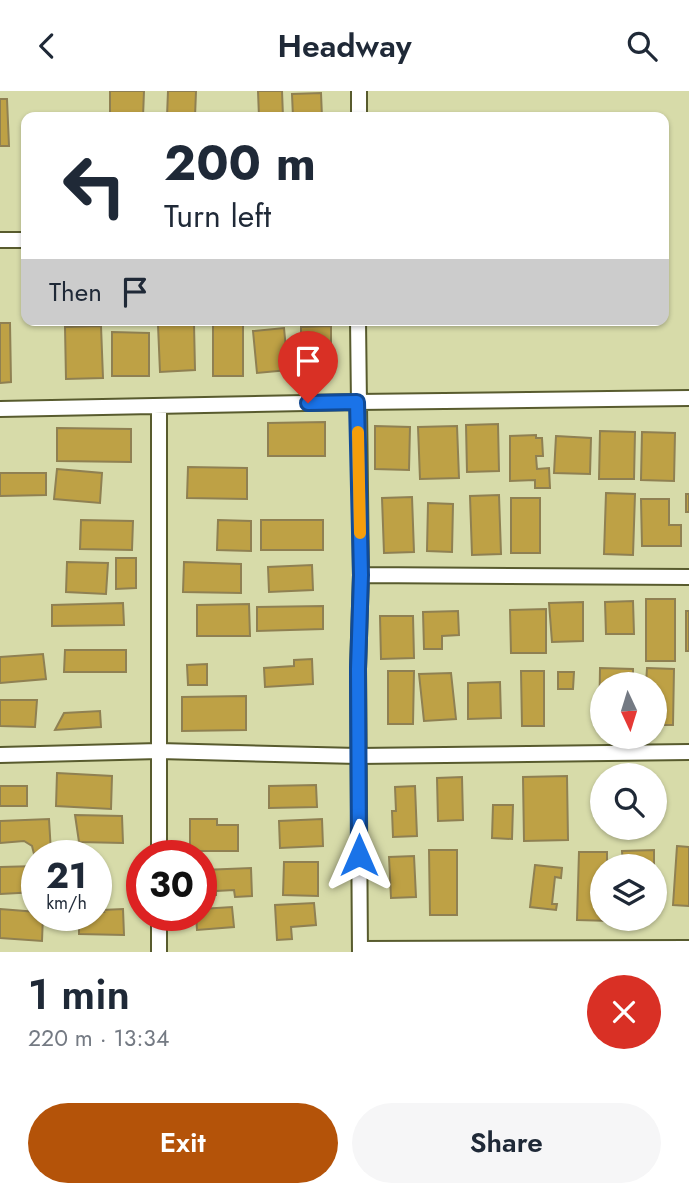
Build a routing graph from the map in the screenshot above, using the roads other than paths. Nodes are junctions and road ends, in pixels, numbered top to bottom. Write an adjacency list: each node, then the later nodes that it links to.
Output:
1 (359, 91): 2 (street)
2 (359, 112)
3 (0, 240): 4 (street)
4 (21, 240)
5 (358, 326): 7 (street)
6 (689, 398): 7 (street)
7 (357, 402): 8 (street); 10 (street)
8 (159, 406): 9 (street); 12 (street)
9 (0, 409)
10 (361, 575): 11 (street); 15 (street)
11 (689, 577)
12 (159, 751): 14 (street); 15 (street); 16 (street)
13 (689, 752): 15 (street)
14 (0, 755)
15 (358, 756): 19 (street)
16 (159, 840)
17 (159, 931): 20 (street)
18 (689, 948): 19 (street)
19 (360, 950)
20 (159, 952)

